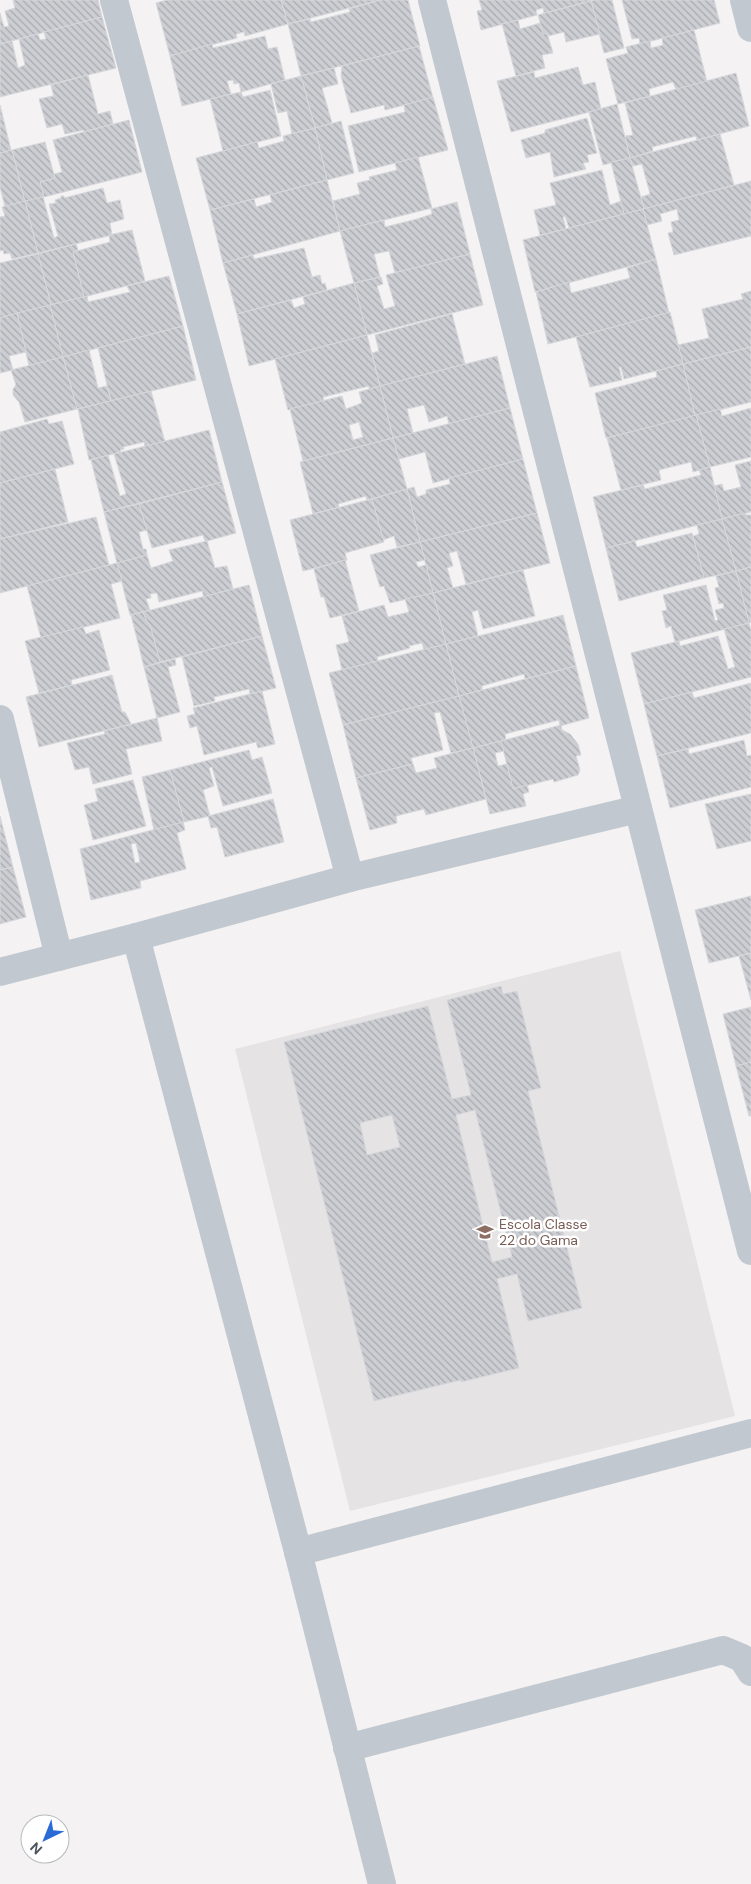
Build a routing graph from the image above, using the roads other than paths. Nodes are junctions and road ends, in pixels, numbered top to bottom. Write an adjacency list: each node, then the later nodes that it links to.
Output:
1 (114, 0): 7 (street)
2 (432, 0): 6 (street)
3 (744, 0): 4 (street)
4 (751, 28)
5 (0, 719): 9 (street)
6 (638, 809): 7 (street); 11 (street)
7 (350, 878): 8 (street)
8 (136, 937): 9 (street); 13 (street)
9 (59, 957): 10 (street)
10 (0, 972)
11 (751, 1251)
12 (751, 1433): 13 (street)
13 (298, 1552): 15 (street)
14 (751, 1672): 15 (street)
15 (347, 1748): 16 (street)
16 (382, 1884)

